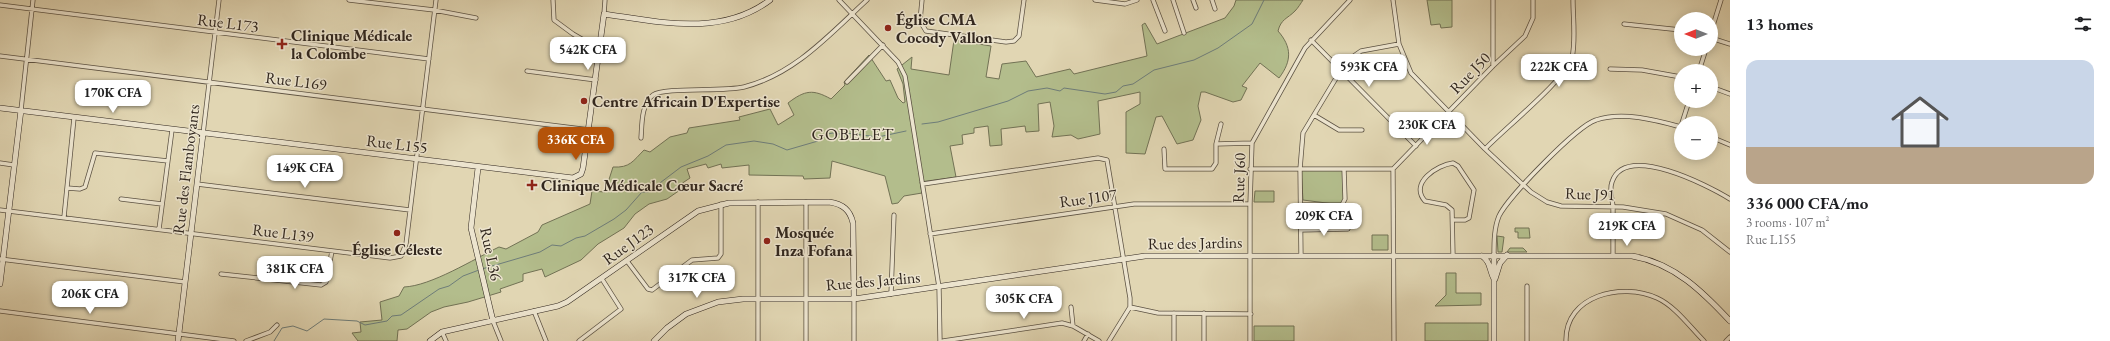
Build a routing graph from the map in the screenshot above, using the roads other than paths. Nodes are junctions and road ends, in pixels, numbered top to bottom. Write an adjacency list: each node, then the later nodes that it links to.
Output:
1 (34, 0): 26 (street)
2 (219, 0): 37 (street, Rue des Flamboyants)
3 (349, 0): 28 (street)
4 (436, 0): 28 (street, Rue L139)
5 (553, 0): 43 (street)
6 (605, 0): 30 (street)
7 (770, 0): 30 (street)
8 (839, 0): 31 (street)
9 (867, 0): 31 (street)
10 (922, 0): 11 (street)
11 (1024, 0)
12 (1095, 0): 13 (street)
13 (1137, 0)
14 (1153, 0): 35 (street)
15 (1173, 0): 36 (street)
16 (1193, 0): 25 (street)
17 (1212, 0): 27 (street)
18 (1350, 0): 38 (street, Rue J60)
19 (1393, 0): 40 (street)
20 (1493, 0): 47 (street)
21 (1533, 0): 47 (street, Rue J50)
22 (1573, 0): 76 (street)
23 (1721, 0): 29 (street)
24 (0, 5): 26 (street, Rue L173)
25 (1196, 8)
26 (32, 9): 37 (street, Rue L173); 45 (street)
27 (1215, 9)
28 (434, 10): 32 (street); 46 (street, Rue L139)
29 (1717, 12)
30 (604, 14): 43 (street, Rue L155)
31 (852, 14): 42 (street); 69 (street)
32 (476, 18)
33 (1624, 24): 34 (street)
34 (1674, 29)
35 (1165, 31)
36 (1184, 33)
37 (216, 34): 46 (street, Rue L173); 54 (street, Rue des Flamboyants)
38 (1311, 40): 49 (street); 71 (street, Rue J60)
39 (1718, 40): 41 (street)
40 (1400, 44): 49 (street); 60 (street)
41 (1730, 44)
42 (883, 45): 53 (street); 87 (street)
43 (599, 49): 52 (street, Rue L155)
44 (0, 56): 45 (street, Rue L169)
45 (26, 59): 54 (street, Rue L169); 59 (street)
46 (428, 59): 57 (street, Rue L139)
47 (1493, 66): 60 (street, Rue J50)
48 (1610, 69): 51 (street)
49 (1341, 70): 61 (street); 74 (street)
50 (527, 71): 52 (street)
51 (1674, 76)
52 (596, 80): 66 (street, Rue L155)
53 (847, 82)
54 (210, 83): 57 (street, Rue L169); 68 (street, Rue des Flamboyants)
55 (1718, 90): 56 (street)
56 (1730, 94)
57 (422, 107): 66 (street, Rue L169); 77 (street, Rue L139)
58 (0, 108): 59 (street, Rue L155)
59 (21, 110): 62 (street, Rue L155); 80 (street)
60 (1450, 112): 74 (street, Rue J50); 76 (street, Rue J91)
61 (1314, 115): 67 (street); 83 (street)
62 (74, 118): 65 (street, Rue L155); 89 (street)
63 (1221, 124): 72 (street)
64 (1674, 125): 88 (street)
65 (172, 130): 68 (street, Rue L155); 78 (street)
66 (590, 130): 81 (street, Rue L155)
67 (1362, 130)
68 (203, 134): 77 (street, Rue L155); 86 (street, Rue des Flamboyants)
69 (640, 138)
70 (1718, 140): 73 (street)
71 (1252, 143): 72 (street); 85 (street, Rue J60)
72 (1216, 144): 75 (street)
73 (1730, 145)
74 (1416, 146): 82 (street, Rue J50)
75 (1164, 149)
76 (1486, 149): 88 (street, Rue J91)
77 (416, 159): 81 (street, Rue L155); 101 (street, Rue L139)
78 (168, 161): 89 (street); 95 (street)
79 (0, 163): 80 (street)
80 (14, 164): 102 (street)
81 (478, 168): 142 (street, Rue L36)
82 (1394, 168): 84 (street); 119 (street)
83 (1300, 169): 84 (street); 85 (street); 97 (street)
84 (1344, 169): 97 (street)
85 (1250, 170): 96 (street, Rue J60)
86 (197, 184): 101 (street); 109 (street, Rue des Flamboyants)
87 (923, 184): 98 (street); 110 (street)
88 (1523, 186): 99 (street, Rue J91); 114 (street)
89 (67, 188): 104 (street)
90 (121, 199): 95 (street)
91 (1730, 199): 99 (street)
92 (758, 202): 93 (street, Rue J123); 94 (street, Rue J123); 132 (street)
93 (806, 202): 133 (street); 134 (street, Rue J123)
94 (720, 203): 123 (street, Rue J123); 123 (street)
95 (162, 204): 106 (street)
96 (1250, 204): 98 (street, Rue J107); 117 (street, Rue J60)
97 (1301, 205): 108 (street)
98 (1116, 206): 110 (street, Rue J107); 122 (street)
99 (1613, 206): 112 (street, Rue J91); 116 (street)
100 (0, 210): 102 (street, Rue L139)
101 (410, 210): 111 (street, Rue L139)
102 (9, 211): 104 (street, Rue L139); 121 (street)
103 (894, 215): 131 (street)
104 (64, 217): 106 (street, Rue L139)
105 (1454, 220): 105 (street); 113 (street)
106 (159, 229): 109 (street, Rue L139)
107 (1348, 229): 108 (street)
108 (1301, 230): 118 (street)
109 (191, 233): 111 (street, Rue L139); 127 (street, Rue des Flamboyants)
110 (930, 234): 130 (street)
111 (332, 251): 124 (street)
112 (1730, 252)
113 (1453, 255): 119 (street, Rue des Jardins); 120 (street, Rue des Jardins)
114 (1494, 255): 115 (street, Rue des Jardins); 120 (street, Rue des Jardins); 126 (street)
115 (1507, 255): 116 (street, Rue des Jardins); 126 (street)
116 (1613, 255): 143 (street, Rue des Jardins)
117 (1250, 256): 118 (street, Rue des Jardins); 122 (street, Rue des Jardins); 141 (street, Rue J60)
118 (1301, 256): 119 (street, Rue des Jardins)
119 (1394, 256): 170 (street)
120 (1482, 256): 126 (street)
121 (2, 259): 127 (street); 128 (street)
122 (1124, 259): 130 (street, Rue des Jardins); 136 (street)
123 (627, 261): 125 (street, Rue J123)
124 (221, 274)
125 (602, 278): 138 (street, Rue J123); 157 (street)
126 (1494, 280): 171 (street)
127 (185, 282): 147 (street, Rue des Flamboyants)
128 (0, 284)
129 (1526, 286): 172 (street)
130 (938, 287): 131 (street, Rue des Jardins); 162 (street)
131 (891, 294): 134 (street, Rue des Jardins)
132 (758, 299): 133 (street, Rue des Jardins); 158 (street, Rue des Jardins); 159 (street)
133 (807, 299): 134 (street, Rue des Jardins); 160 (street)
134 (854, 299): 161 (street)
135 (1071, 307): 145 (street)
136 (1130, 307): 139 (street); 166 (street)
137 (0, 311): 147 (street)
138 (534, 311): 142 (street, Rue J123); 156 (street)
139 (1174, 313): 140 (street); 167 (street)
140 (1204, 313): 141 (street); 168 (street)
141 (1251, 314): 169 (street, Rue J60)
142 (493, 321): 146 (street, Rue J123); 155 (street)
143 (1730, 321)
144 (277, 325): 152 (street)
145 (1072, 326): 148 (street); 163 (street)
146 (442, 332): 153 (street, Rue J123); 154 (street)
147 (178, 334): 150 (street, Rue des Flamboyants); 151 (street)
148 (1088, 334): 164 (street); 165 (street)
149 (1730, 337): 175 (street)
150 (178, 341)
151 (234, 341)
152 (246, 341)
153 (430, 341)
154 (446, 341)
155 (501, 341)
156 (546, 341)
157 (579, 341)
158 (654, 341)
159 (758, 341)
160 (806, 341)
161 (854, 341)
162 (940, 341)
163 (943, 341)
164 (1084, 341)
165 (1099, 341)
166 (1109, 341)
167 (1174, 341)
168 (1204, 341)
169 (1250, 341)
170 (1394, 341)
171 (1494, 341)
172 (1527, 341)
173 (1566, 341): 174 (street)
174 (1704, 341)
175 (1726, 341)

